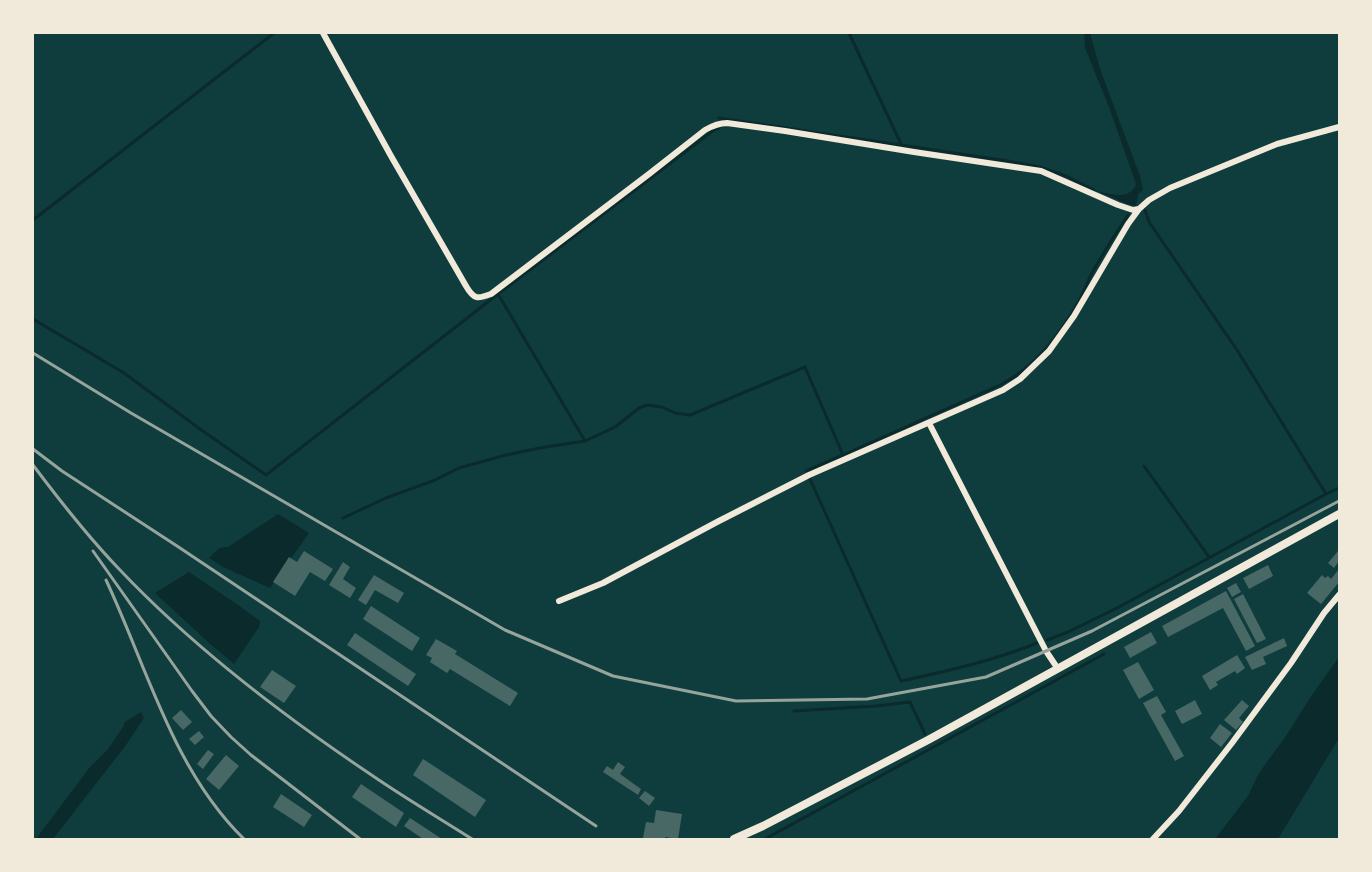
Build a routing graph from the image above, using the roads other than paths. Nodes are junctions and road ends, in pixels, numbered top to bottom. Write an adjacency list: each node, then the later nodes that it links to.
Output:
1 (323, 33): 3 (street)
2 (1339, 127): 3 (street)
3 (1139, 209): 4 (street)
4 (929, 423): 7 (street); 8 (street)
5 (1339, 514): 8 (street)
6 (1339, 595): 10 (street)
7 (559, 600)
8 (1058, 669): 9 (street)
9 (734, 839)
10 (1153, 839)

